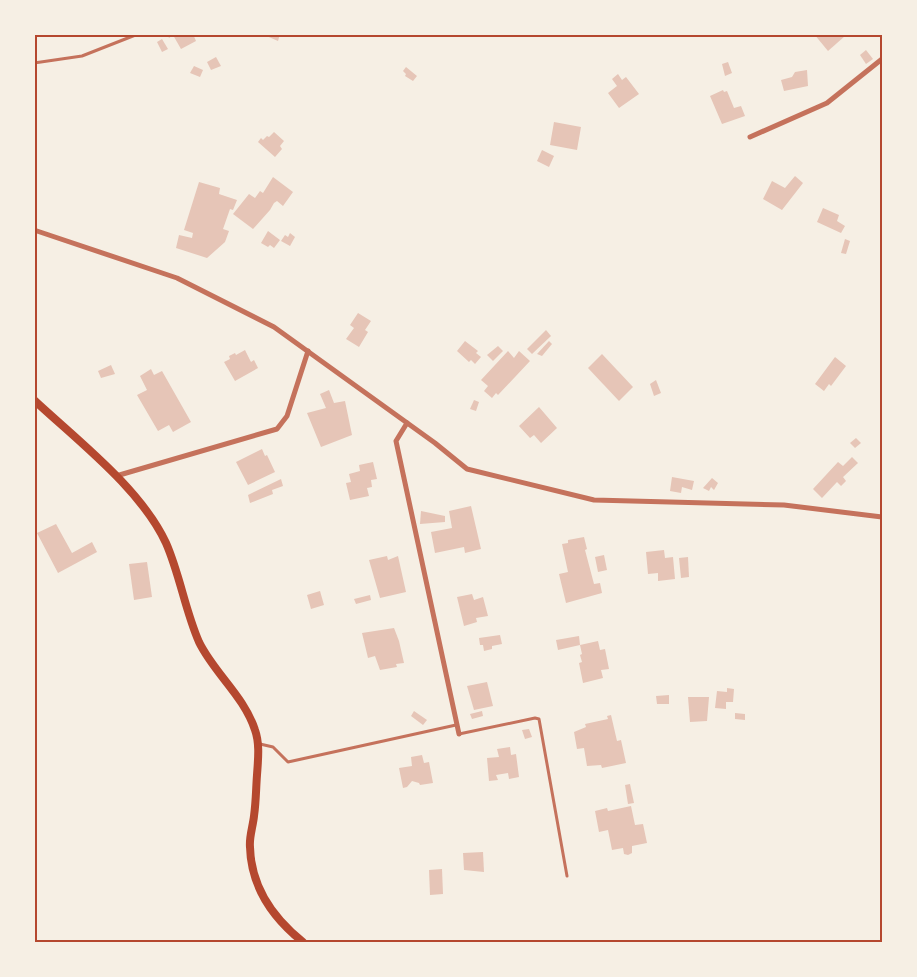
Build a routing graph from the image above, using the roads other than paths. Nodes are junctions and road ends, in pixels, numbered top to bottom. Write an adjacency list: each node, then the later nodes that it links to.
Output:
1 (138, 34): 3 (lane)
2 (882, 59): 4 (street)
3 (34, 63)
4 (750, 137)
5 (34, 230): 6 (street)
6 (308, 351): 8 (street); 9 (street)
7 (34, 400): 9 (main road)
8 (407, 423): 10 (street); 11 (street)
9 (116, 476): 13 (main road)
10 (882, 517)
11 (457, 725): 12 (street); 13 (lane)
12 (459, 734): 14 (lane)
13 (258, 744): 15 (main road)
14 (567, 876)
15 (303, 942)

